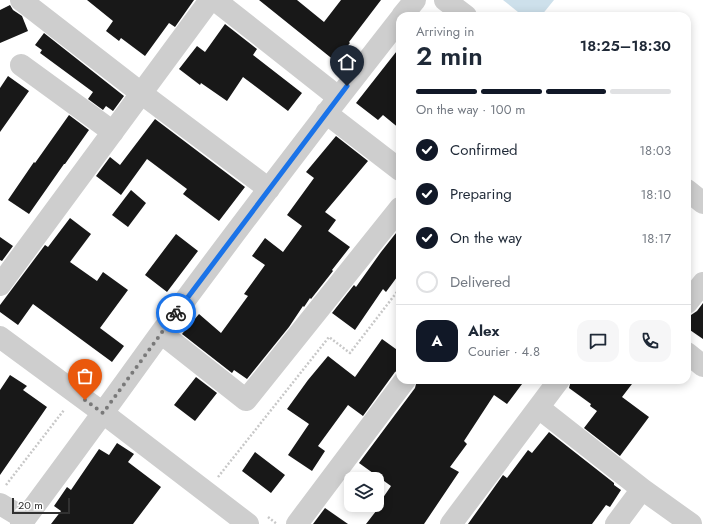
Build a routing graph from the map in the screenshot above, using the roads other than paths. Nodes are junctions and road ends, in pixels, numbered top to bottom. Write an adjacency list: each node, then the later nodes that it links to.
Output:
1 (21, 0): 10 (street)
2 (210, 0): 10 (street)
3 (215, 0): 11 (street)
4 (415, 0): 6 (street)
5 (445, 0): 7 (street)
6 (405, 12)
7 (461, 12)
8 (396, 24): 11 (street)
9 (21, 65): 12 (street)
10 (141, 93): 12 (street); 14 (street)
11 (332, 105): 13 (street); 14 (street)
12 (113, 132): 19 (street)
13 (396, 166)
14 (269, 189): 21 (street)
15 (691, 193): 16 (street)
16 (703, 203)
17 (396, 213): 21 (street)
18 (703, 283): 20 (street)
19 (0, 285)
20 (691, 298)
21 (161, 333): 28 (street)
22 (0, 337): 28 (street)
23 (691, 356): 24 (street)
24 (703, 366)
25 (402, 384): 33 (street)
26 (556, 384): 27 (street)
27 (539, 408): 29 (street); 34 (street)
28 (103, 413): 31 (street); 32 (street)
29 (642, 489): 35 (street); 36 (street)
30 (0, 504): 31 (street)
31 (23, 522)
32 (248, 524)
33 (297, 524)
34 (451, 524)
35 (616, 524)
36 (691, 524)

